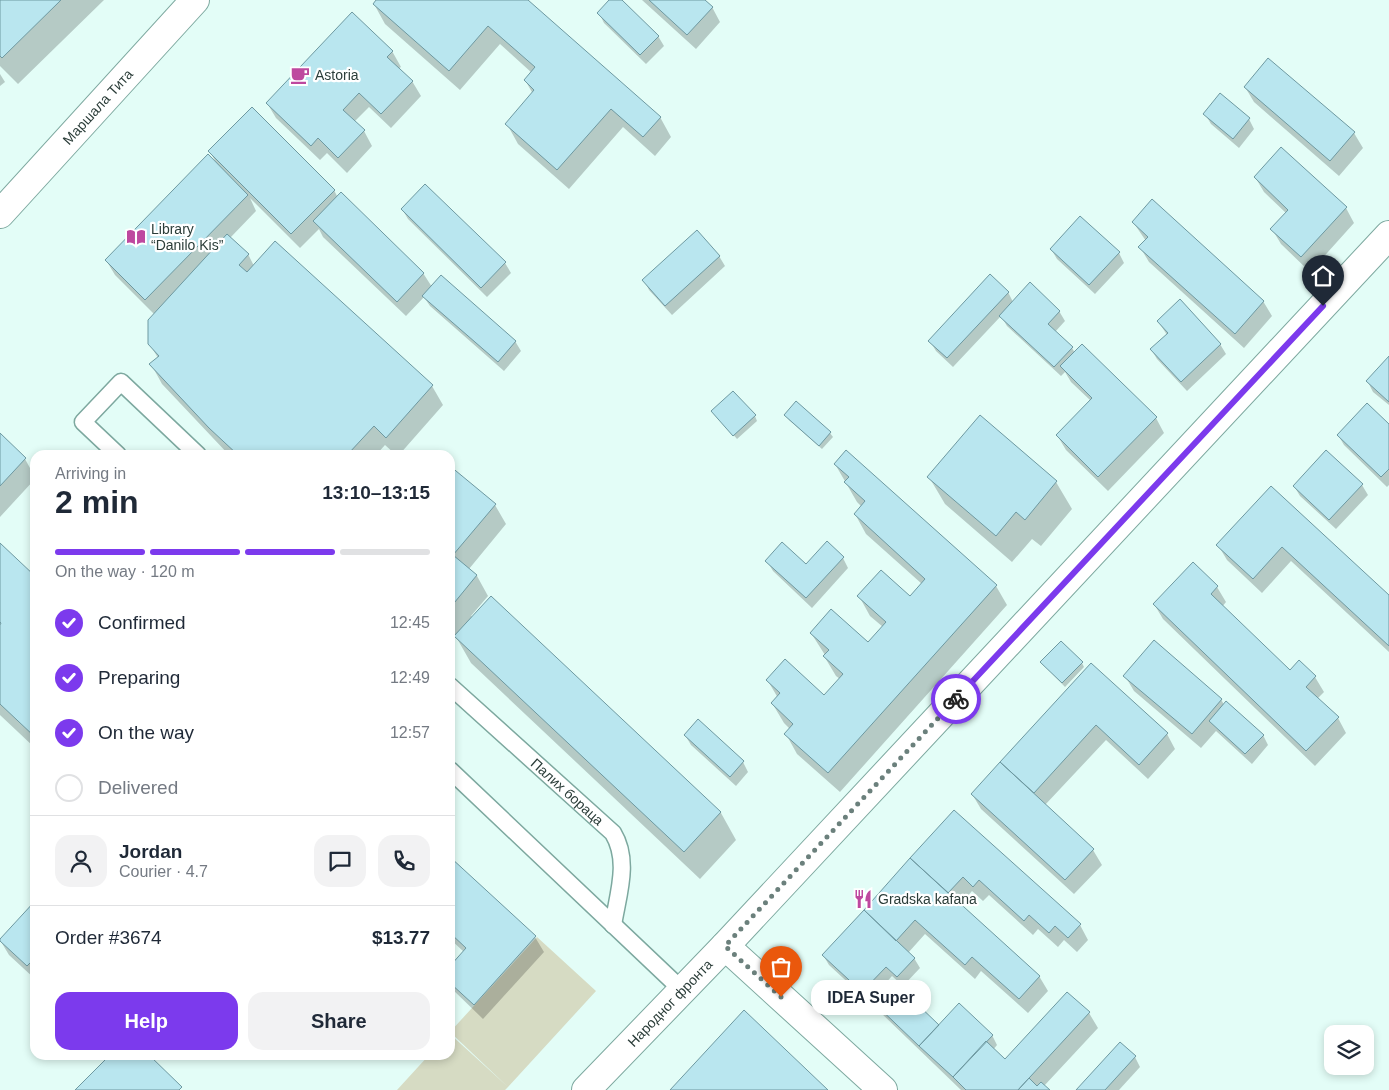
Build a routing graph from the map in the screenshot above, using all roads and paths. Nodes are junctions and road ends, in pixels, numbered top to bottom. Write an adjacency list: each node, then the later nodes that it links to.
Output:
1 (196, 0): 2 (street, Маршала Тита)
2 (0, 214)
3 (1389, 235): 9 (street, Народног фронта)
4 (113, 450): 5 (lane)
5 (193, 450)
6 (455, 691): 8 (lane, Палих бораца)
7 (455, 775): 8 (lane)
8 (613, 924): 10 (lane)
9 (725, 946): 10 (street, Народног фронта); 12 (street)
10 (682, 990): 11 (street, Народног фронта)
11 (586, 1090)
12 (883, 1090)

